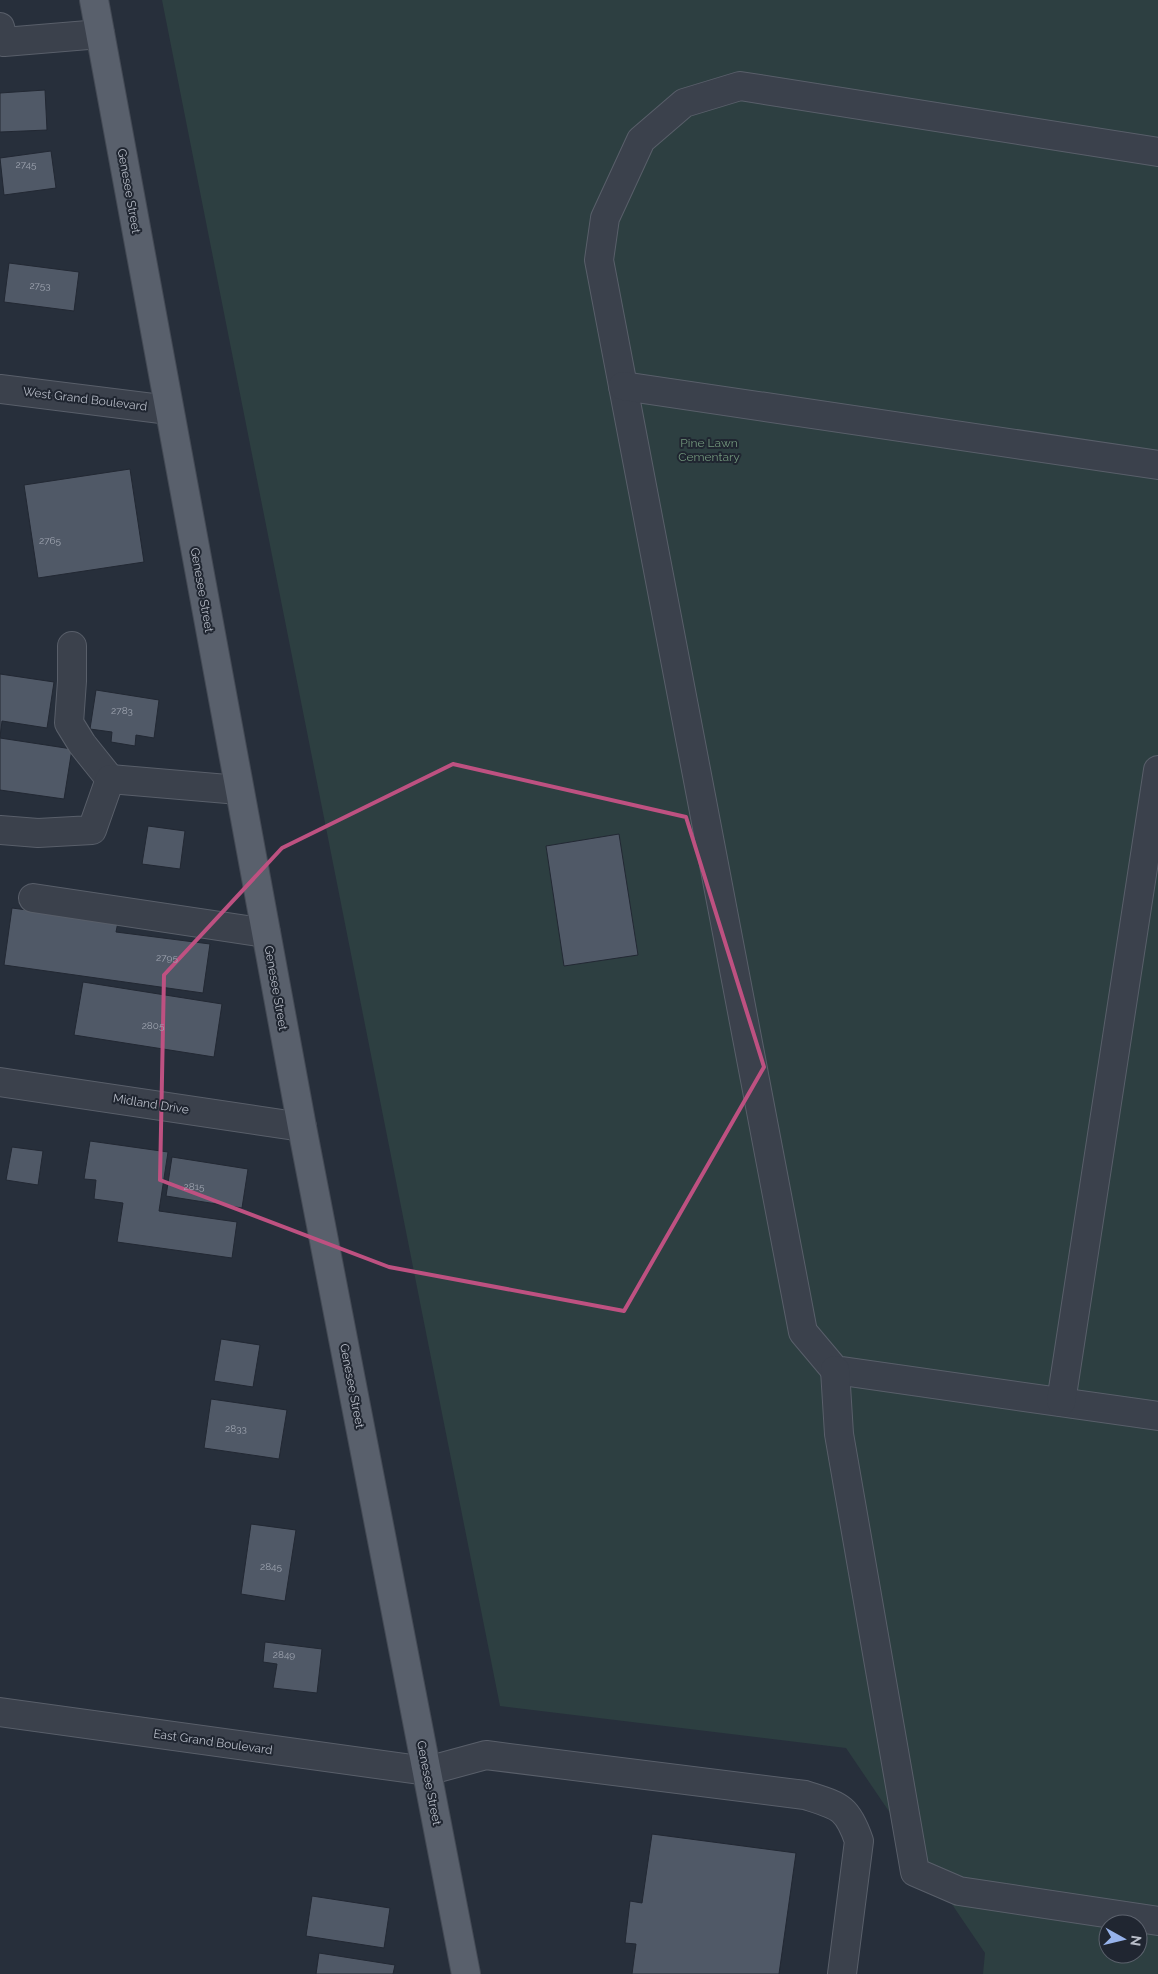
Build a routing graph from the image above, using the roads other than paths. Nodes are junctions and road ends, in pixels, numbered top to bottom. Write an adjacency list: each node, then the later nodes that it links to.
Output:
1 (94, 0): 3 (main road, Genesee Street)
2 (0, 27): 3 (street)
3 (100, 34): 7 (main road, Genesee Street)
4 (1158, 152): 5 (street)
5 (623, 386): 8 (street); 18 (street)
6 (0, 389): 7 (street, West Grand Boulevard)
7 (169, 410): 12 (main road, Genesee Street)
8 (1158, 465)
9 (72, 646): 11 (street)
10 (1158, 770): 19 (street)
11 (110, 779): 12 (street); 13 (street)
12 (239, 790): 15 (main road, Genesee Street)
13 (0, 830)
14 (33, 898): 15 (street)
15 (266, 933): 17 (main road, Genesee Street)
16 (0, 1082): 17 (street, Midland Drive)
17 (302, 1127): 22 (main road, Genesee Street)
18 (835, 1370): 19 (street); 23 (street)
19 (1060, 1402): 20 (street)
20 (1158, 1416)
21 (0, 1712): 22 (street, East Grand Boulevard)
22 (427, 1771): 24 (main road, Genesee Street); 25 (street)
23 (1158, 1922)
24 (466, 1974)
25 (842, 1974)

